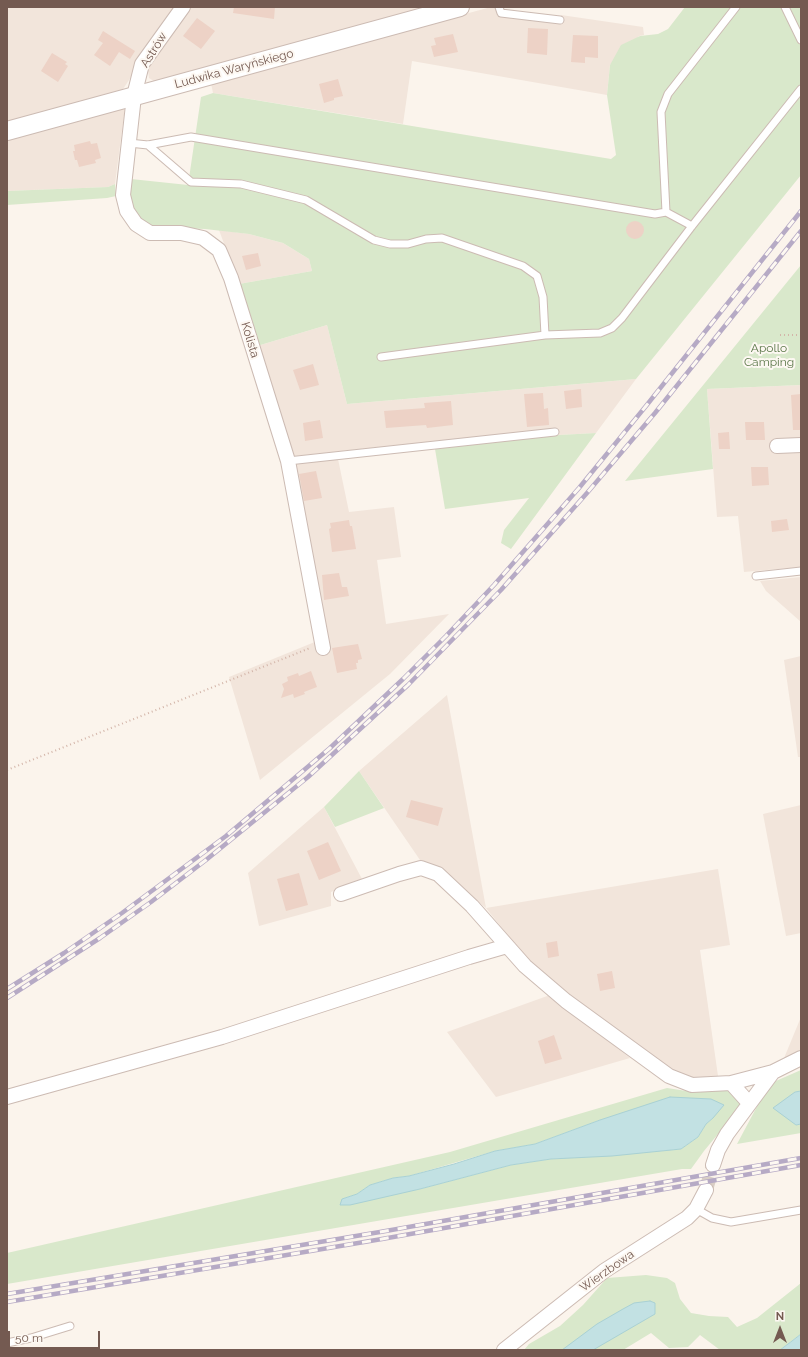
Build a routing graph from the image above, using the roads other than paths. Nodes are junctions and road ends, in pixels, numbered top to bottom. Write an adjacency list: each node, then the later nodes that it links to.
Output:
1 (183, 7): 9 (street, Astrów)
2 (460, 7): 9 (street, Ludwika Waryńskiego)
3 (499, 7): 6 (lane)
4 (736, 7): 13 (lane)
5 (785, 7): 7 (lane)
6 (560, 20)
7 (801, 40)
8 (801, 89): 14 (lane)
9 (134, 96): 10 (street, Ludwika Waryńskiego); 11 (street, Kolista)
10 (7, 131)
11 (129, 144): 12 (lane); 20 (street, Kolista)
12 (148, 145): 13 (lane); 15 (lane)
13 (666, 212): 14 (lane)
14 (692, 226): 15 (lane)
15 (545, 335): 16 (lane)
16 (381, 357)
17 (555, 432): 20 (lane)
18 (801, 445): 19 (street)
19 (777, 446)
20 (288, 461): 23 (street, Kolista)
21 (801, 572): 22 (lane)
22 (756, 576)
23 (323, 646)
24 (342, 894): 25 (street)
25 (507, 946): 28 (street); 29 (street)
26 (801, 1058): 27 (street)
27 (773, 1072): 28 (street); 30 (street)
28 (732, 1083): 30 (street)
29 (7, 1098)
30 (749, 1103): 31 (street)
31 (713, 1165)
32 (706, 1190): 33 (street, Wierzbowa)
33 (696, 1209): 34 (lane); 37 (street, Wierzbowa)
34 (801, 1210)
35 (70, 1326): 36 (lane)
36 (7, 1343)
37 (504, 1350)

